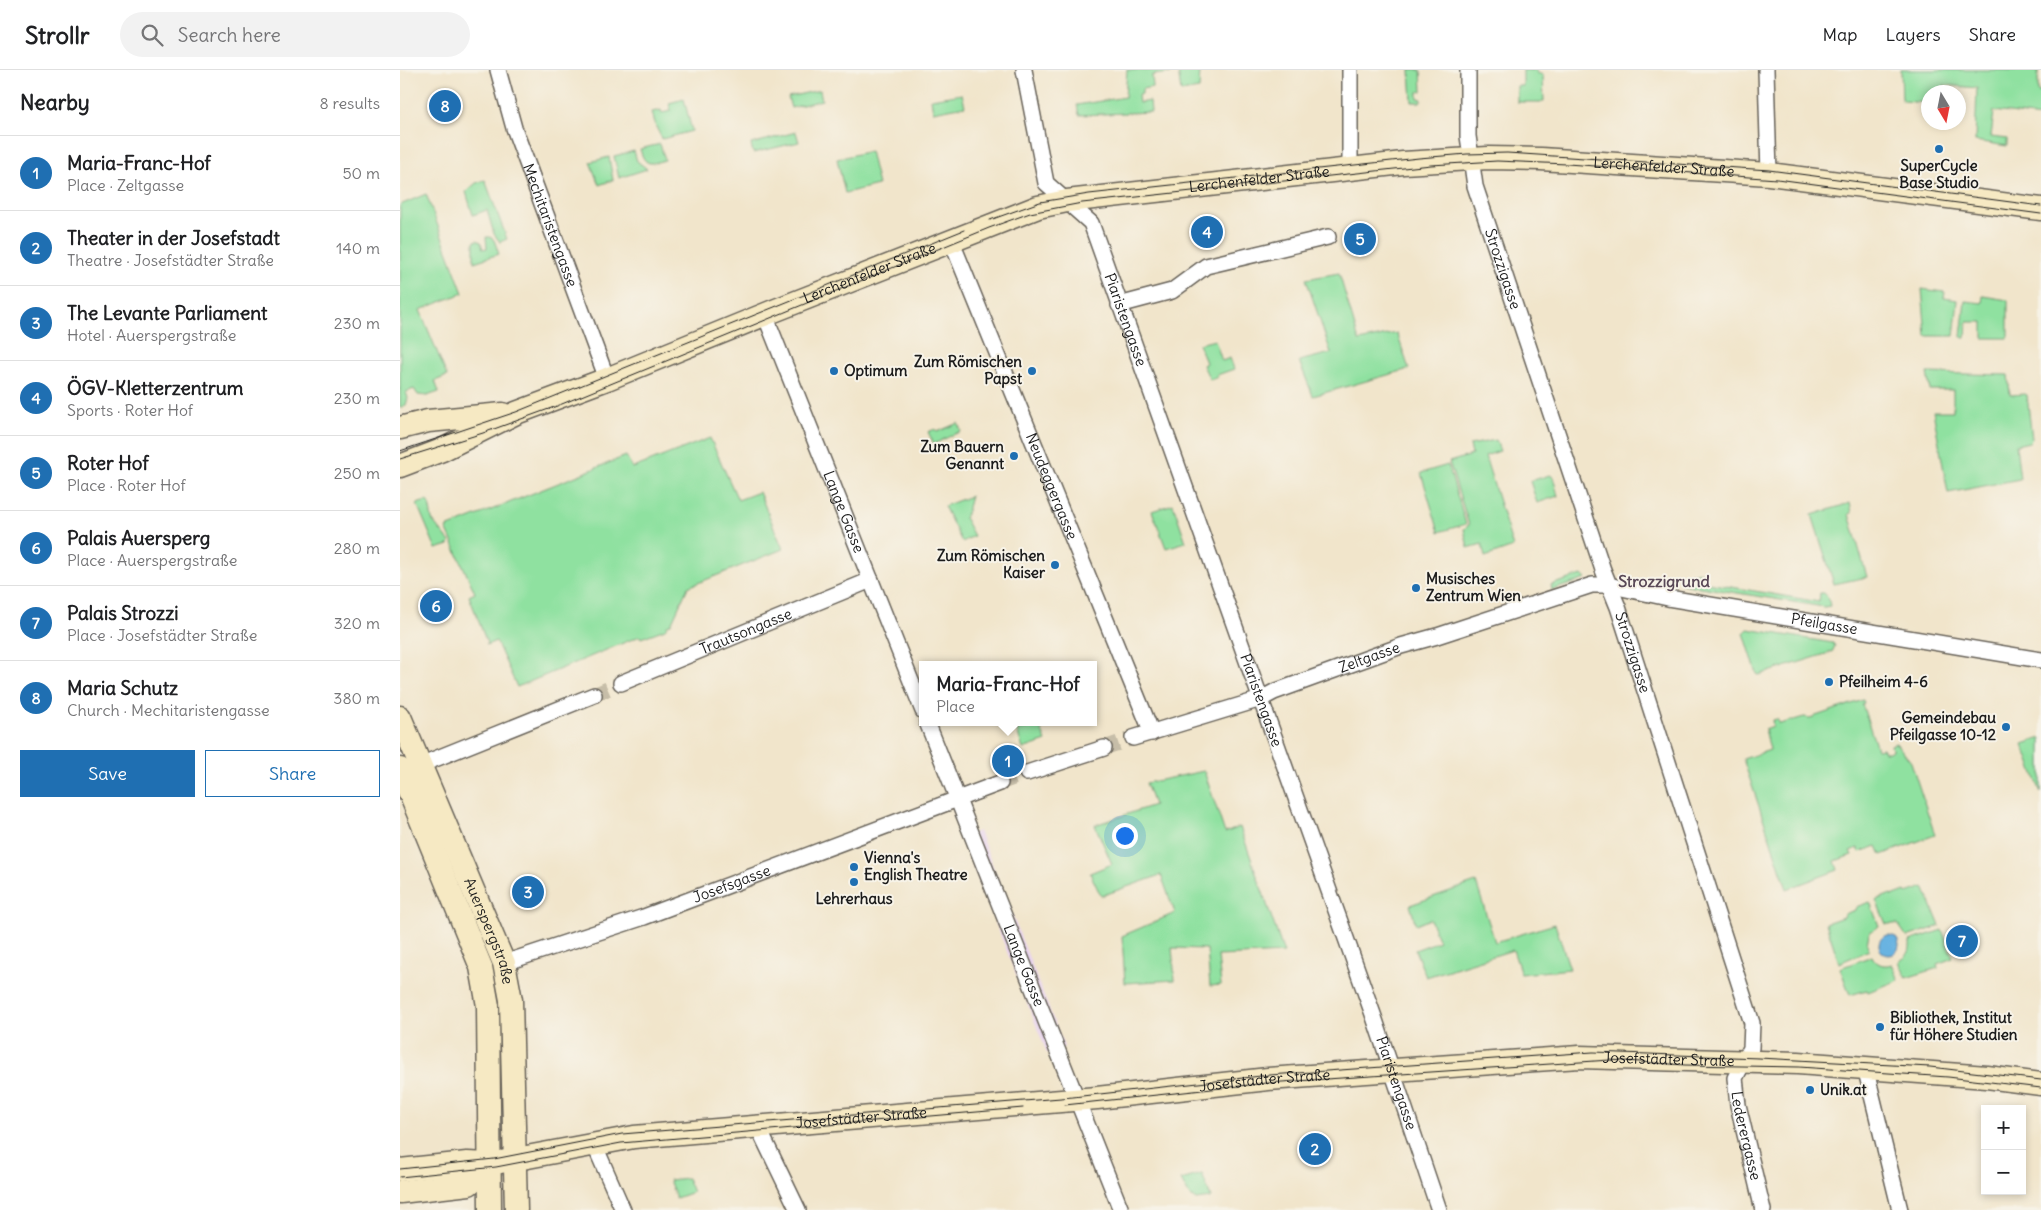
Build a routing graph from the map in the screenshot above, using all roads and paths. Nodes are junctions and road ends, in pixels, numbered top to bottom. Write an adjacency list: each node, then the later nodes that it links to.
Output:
1 (498, 70): 15 (street, Mechitaristengasse)
2 (1024, 70): 9 (street, Piaristengasse)
3 (1350, 70): 7 (street)
4 (1468, 70): 6 (street, Strozzigasse)
5 (1766, 70): 8 (street)
6 (1472, 158): 7 (main road, Lerchenfelder Straße); 8 (main road, Lerchenfelder Straße); 20 (street, Strozzigasse)
7 (1350, 168): 9 (main road, Lerchenfelder Straße)
8 (1769, 174): 10 (main road, Lerchenfelder Straße)
9 (1067, 201): 12 (main road, Lerchenfelder Straße); 13 (street, Piaristengasse)
10 (2041, 209)
11 (1328, 237): 13 (street)
12 (951, 240): 14 (main road, Lerchenfelder Straße); 28 (street, Neudeggergasse)
13 (1119, 305): 24 (street, Piaristengasse)
14 (765, 314): 15 (main road, Lerchenfelder Straße); 19 (street, Lange Gasse)
15 (607, 379): 16 (main road, Lerchenfelder Straße)
16 (516, 413): 17 (main road, Lerchenfelder Straße); 18 (main road, Lerchenfelder Straße)
17 (400, 428)
18 (400, 466)
19 (870, 580): 22 (street, Trautsongasse); 25 (street, Lange Gasse)
20 (1608, 585): 21 (street, Pfeilgasse); 24 (street, Zeltgasse); 36 (street, Strozzigasse)
21 (2041, 660)
22 (621, 683)
23 (594, 695): 31 (street)
24 (1261, 699): 28 (street, Zeltgasse); 38 (street, Piaristengasse)
25 (919, 701)
26 (400, 717): 31 (main road, Auerspergstraße)
27 (930, 726): 34 (street, Lange Gasse)
28 (1152, 733): 29 (street, Zeltgasse)
29 (1133, 738)
30 (1104, 748): 32 (street)
31 (410, 767): 35 (main road, Auerspergstraße); 44 (main road, Auerspergstraße)
32 (1028, 773)
33 (1000, 783): 34 (street, Josefsgasse)
34 (958, 798): 35 (street, Josefsgasse); 40 (street, Lange Gasse)
35 (504, 963): 43 (main road, Auerspergstraße)
36 (1744, 1062): 37 (main road, Josefstädter Straße); 38 (main road, Josefstädter Straße); 53 (street, Lederergasse)
37 (1865, 1068): 39 (main road, Josefstädter Straße); 54 (street)
38 (1392, 1070): 40 (main road, Josefstädter Straße); 52 (street, Piaristengasse)
39 (2041, 1084)
40 (1077, 1100): 41 (main road, Josefstädter Straße); 51 (street, Lange Gasse)
41 (758, 1127): 42 (main road, Josefstädter Straße); 50 (street)
42 (598, 1143): 43 (main road, Josefstädter Straße); 49 (street)
43 (516, 1160): 44 (main road, Josefstädter Straße); 48 (main road, Auerspergstraße)
44 (490, 1164): 45 (main road, Josefstädter Straße); 46 (main road); 47 (main road, Auerspergstraße)
45 (400, 1170)
46 (400, 1192)
47 (490, 1210)
48 (516, 1210)
49 (623, 1210)
50 (798, 1210)
51 (1121, 1210)
52 (1439, 1210)
53 (1763, 1210)
54 (1900, 1210)

